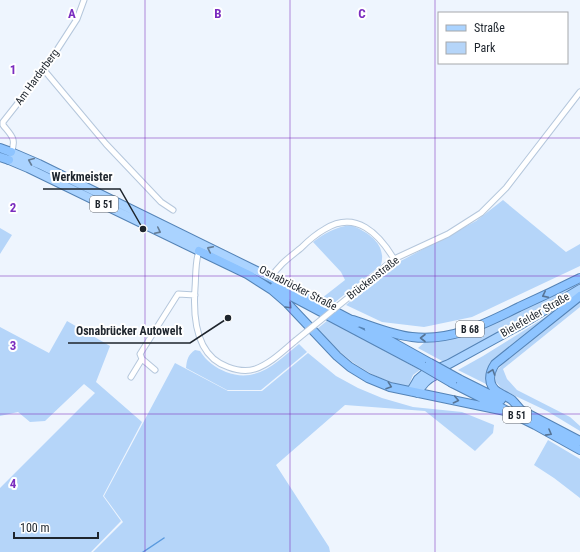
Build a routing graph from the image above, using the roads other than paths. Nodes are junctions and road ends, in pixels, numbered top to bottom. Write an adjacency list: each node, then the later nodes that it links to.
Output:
1 (84, 0): 2 (street, Am Harderberg)
2 (44, 70): 5 (street, Am Harderberg); 7 (street)
3 (580, 92): 9 (street, Brückenstraße)
4 (0, 148): 5 (highway, Osnabrücker Straße / B 51)
5 (10, 156): 6 (highway, Osnabrücker Straße / B 51); 8 (main road, Osnabrücker Straße / B 51, one-way to 8); 11 (main road, Osnabrücker Straße / B 51, one-way to 5)
6 (0, 157)
7 (173, 210)
8 (199, 251): 10 (highway, Osnabrücker Straße / B 51); 14 (street, Brückenstraße)
9 (394, 259): 11 (street); 14 (street, Brückenstraße, bridge)
10 (246, 274): 18 (highway, Osnabrücker Straße / B 51); 22 (highway, one-way to 22)
11 (271, 278): 16 (highway, Osnabrücker Straße / B 51)
12 (580, 278): 16 (highway, B 68, one-way to 16)
13 (580, 289): 22 (main road, Bielefelder Straße / B 68)
14 (195, 295): 17 (street)
15 (580, 295): 22 (main road, Bielefelder Straße / B 68); 23 (highway, B 68, one-way to 15)
16 (353, 320): 18 (highway, Osnabrücker Straße / B 51)
17 (142, 359): 19 (street); 20 (street)
18 (427, 364): 21 (highway, Osnabrücker Straße / B 51, bridge)
19 (154, 370)
20 (131, 377)
21 (456, 381): 23 (highway, Osnabrücker Straße / B 51); 24 (highway, Osnabrücker Straße / B 51)
22 (414, 392): 24 (highway, one-way to 24)
23 (521, 410): 25 (highway, Osnabrücker Straße / B 51)
24 (510, 412): 26 (highway, Osnabrücker Straße / B 51, one-way to 26)
25 (580, 441)
26 (580, 450)

